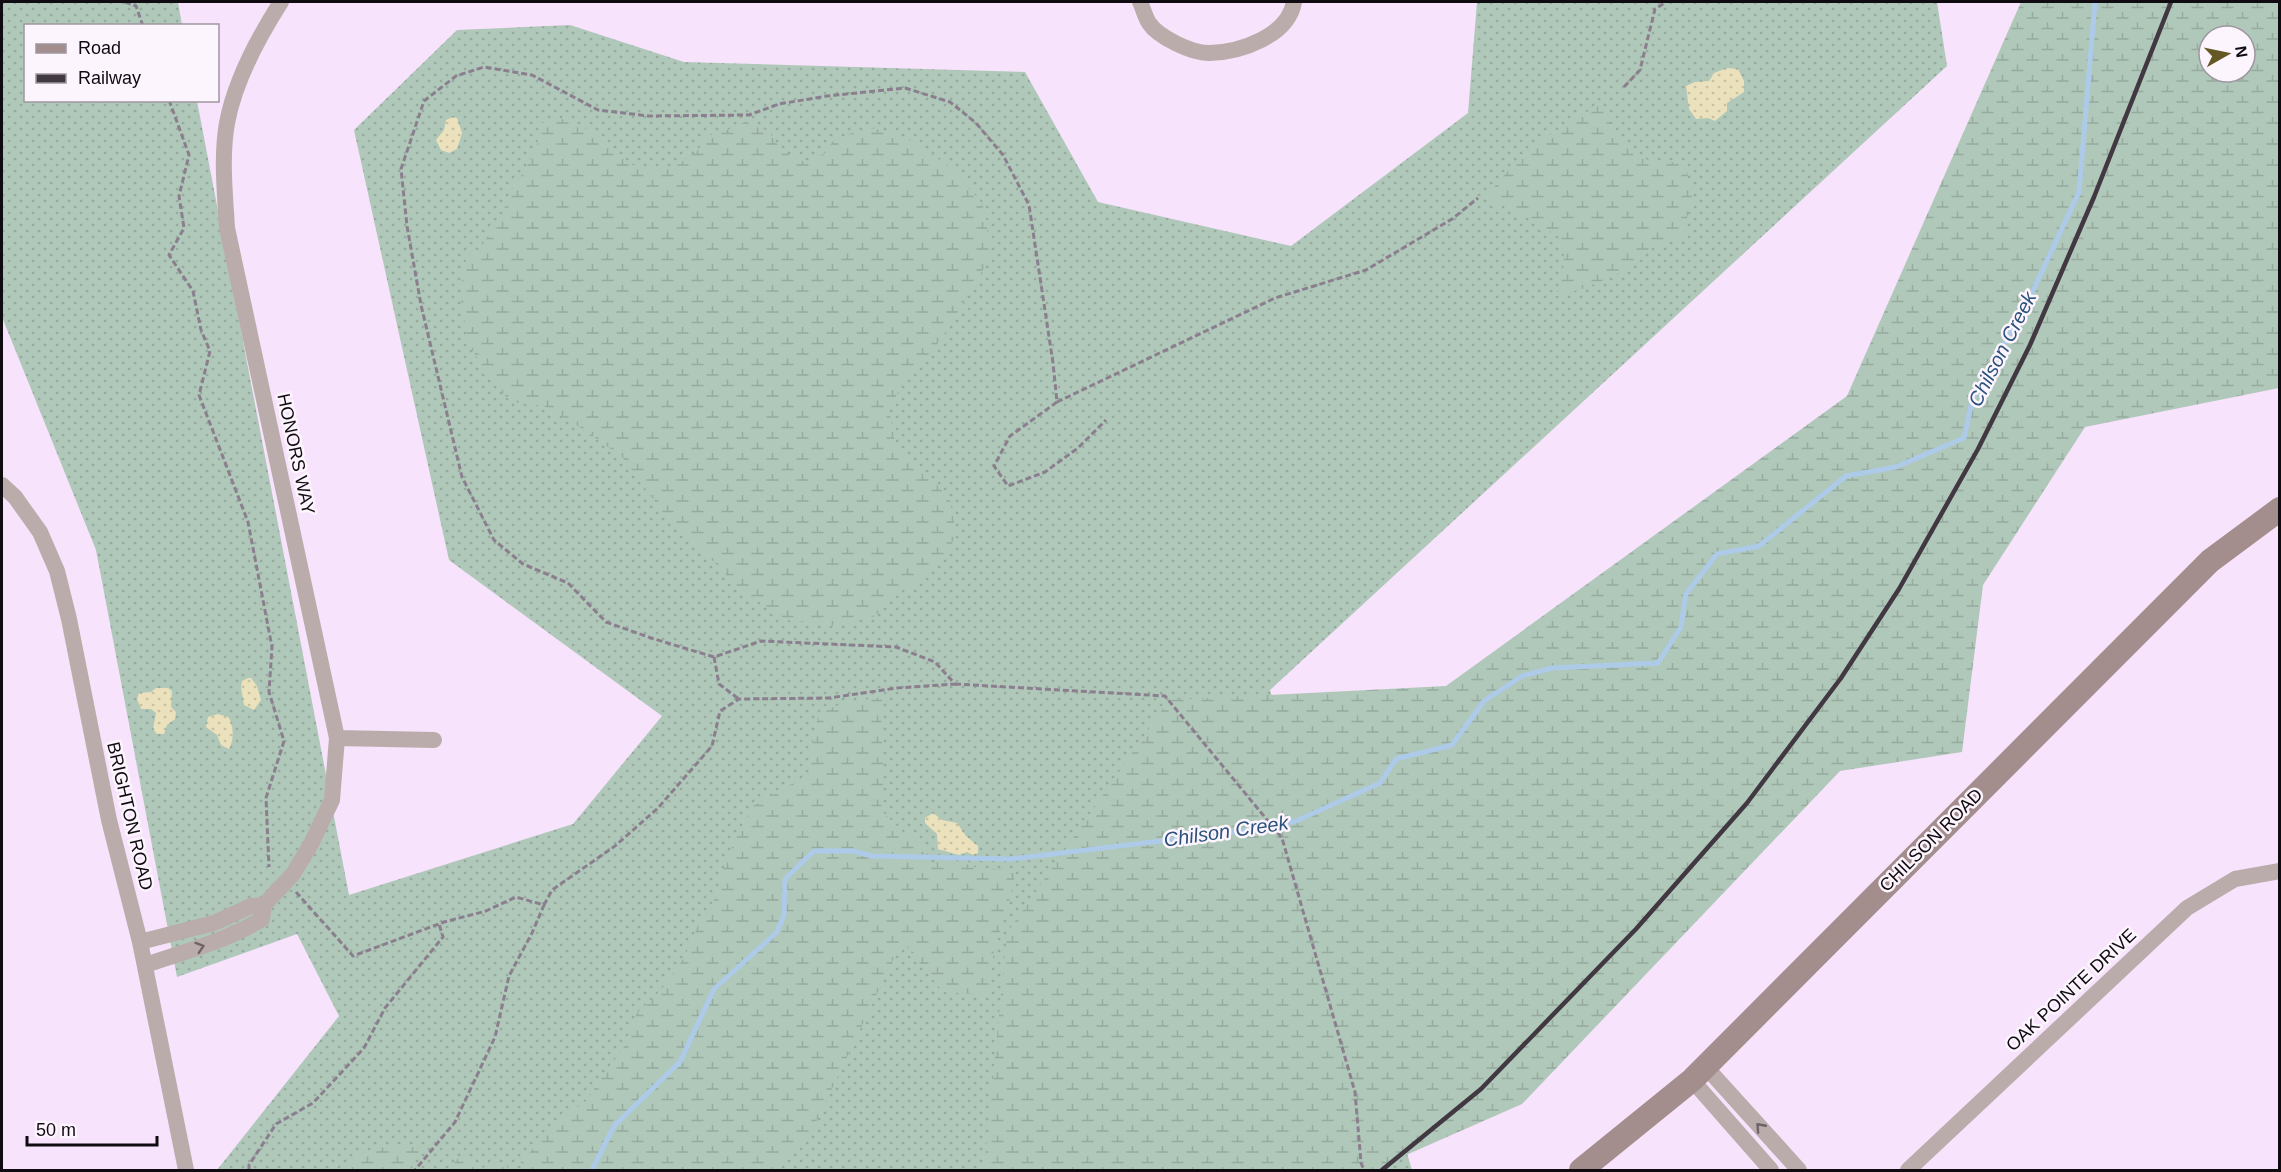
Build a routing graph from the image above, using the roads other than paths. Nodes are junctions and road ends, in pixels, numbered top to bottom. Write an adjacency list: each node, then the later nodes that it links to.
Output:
1 (280, 2): 6 (street, HONORS WAY)
2 (1140, 2): 3 (street)
3 (1294, 2)
4 (2, 485): 10 (street, BRIGHTON ROAD)
5 (2280, 509): 12 (main road, CHILSON ROAD)
6 (337, 738): 7 (street); 9 (street, HONORS WAY)
7 (435, 740)
8 (2280, 871): 17 (street, OAK POINTE DRIVE)
9 (264, 905): 10 (street); 11 (street, HONORS WAY, one-way to 9)
10 (140, 942): 11 (street, BRIGHTON ROAD)
11 (145, 965): 13 (street, BRIGHTON ROAD)
12 (1698, 1073): 14 (main road, CHILSON ROAD); 15 (street); 16 (street, one-way to 12)
13 (186, 1170)
14 (1581, 1170)
15 (1771, 1170)
16 (1799, 1170)
17 (1908, 1170)

